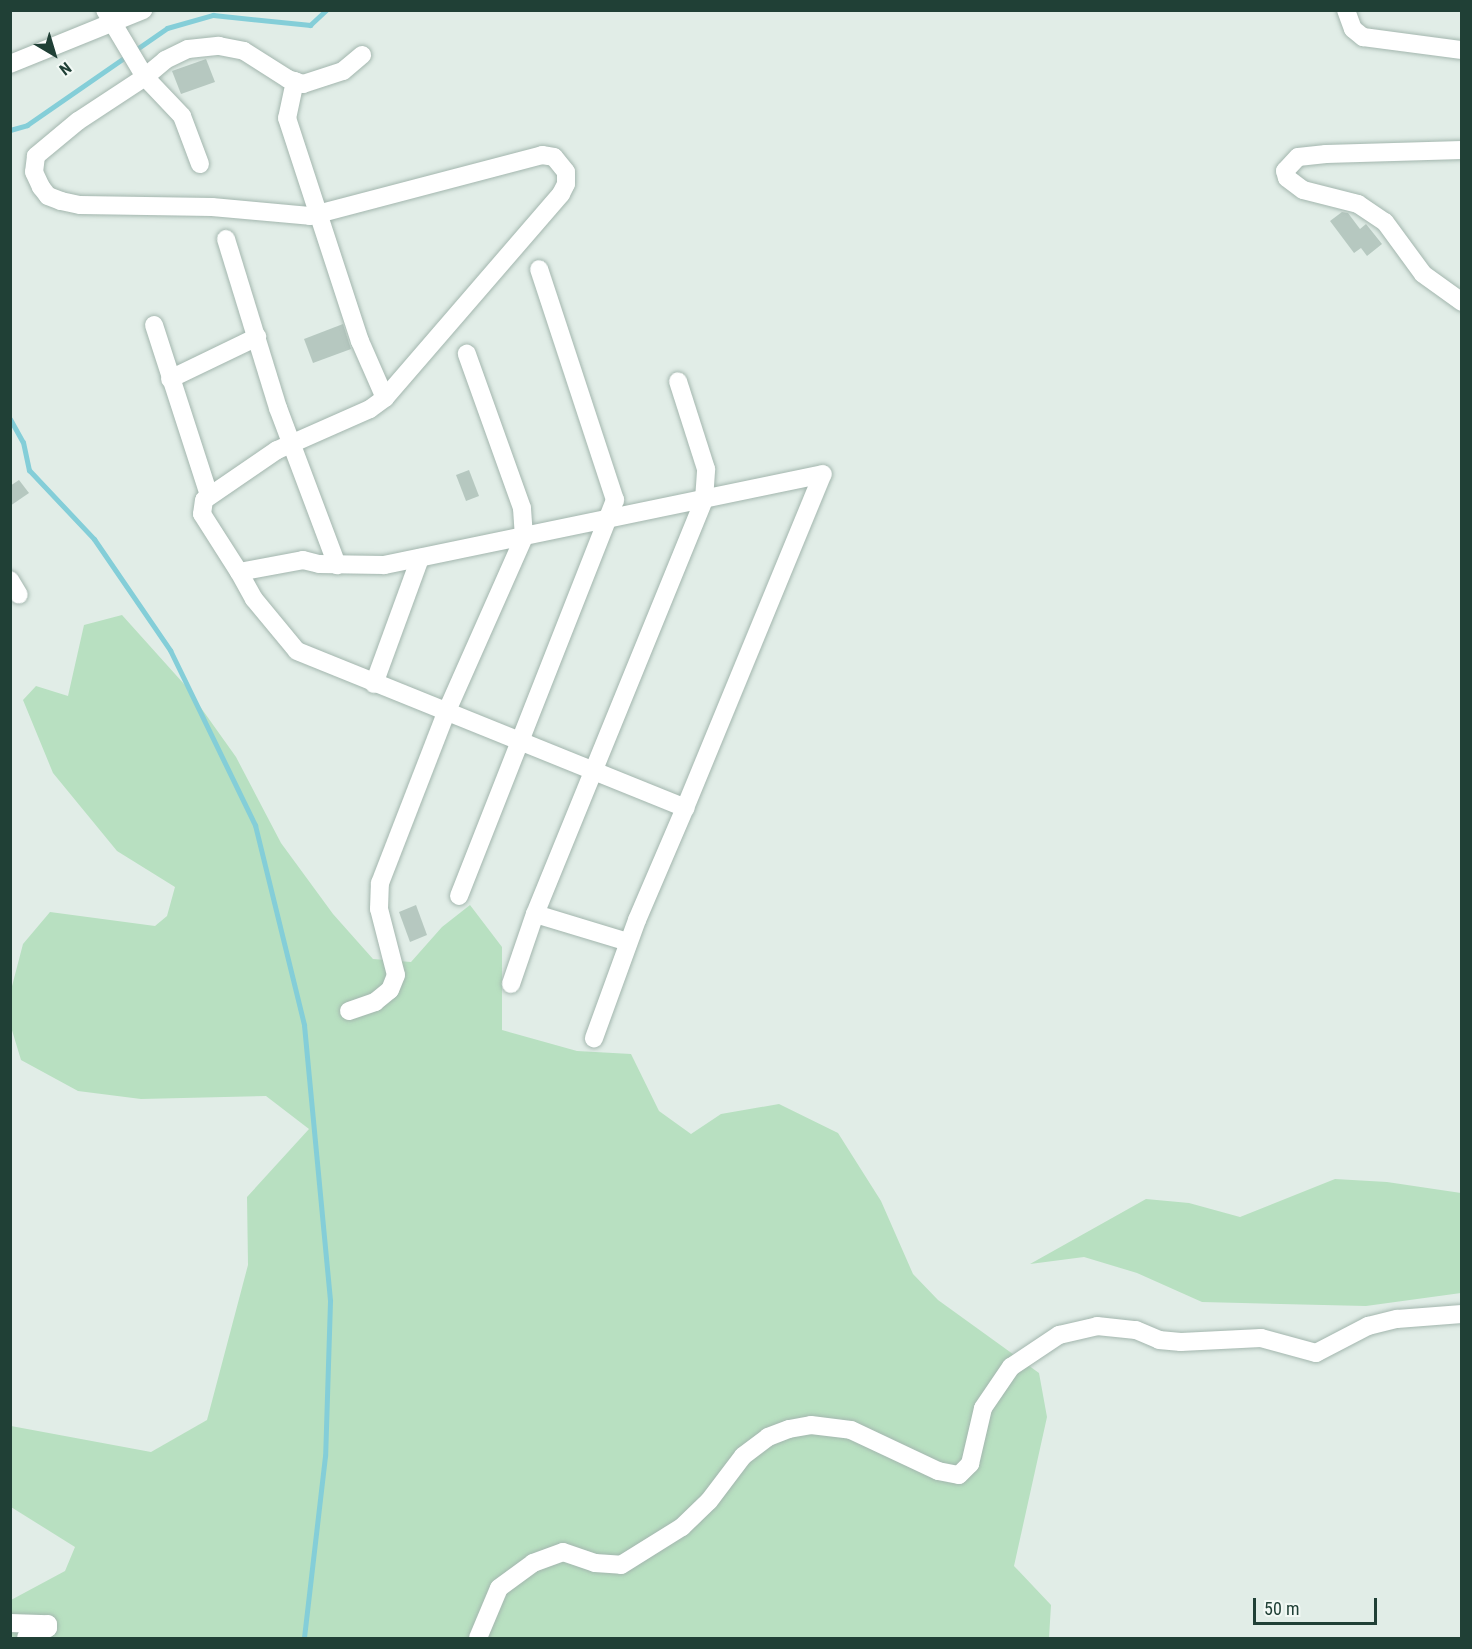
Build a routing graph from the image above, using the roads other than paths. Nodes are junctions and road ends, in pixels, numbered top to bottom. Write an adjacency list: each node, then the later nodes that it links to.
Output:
1 (143, 10): 3 (street)
2 (1346, 10): 4 (street)
3 (109, 17): 6 (street); 7 (street)
4 (1461, 50)
5 (362, 55): 8 (street)
6 (10, 64)
7 (145, 76): 8 (street); 10 (street); 11 (street)
8 (295, 81): 11 (street)
9 (1461, 150): 14 (street)
10 (200, 164)
11 (317, 214): 20 (street); 20 (street)
12 (226, 238): 16 (street)
13 (539, 269): 24 (street)
14 (1461, 302)
15 (154, 325): 18 (street)
16 (257, 337): 18 (street); 21 (street)
17 (467, 354): 25 (street)
18 (170, 379): 22 (street)
19 (678, 381): 23 (street)
20 (385, 398): 21 (street)
21 (291, 444): 22 (street); 27 (street)
22 (209, 495): 28 (street)
23 (704, 500): 24 (street); 32 (street); 33 (street)
24 (609, 519): 25 (street); 31 (street)
25 (524, 537): 26 (street); 30 (street)
26 (420, 558): 27 (street); 29 (street)
27 (337, 565): 28 (street)
28 (239, 572): 29 (street)
29 (374, 684): 30 (street)
30 (446, 713): 31 (street); 38 (street)
31 (519, 739): 32 (street); 34 (street)
32 (593, 769): 33 (street); 35 (street)
33 (685, 808): 36 (street)
34 (459, 897)
35 (535, 914): 36 (street); 37 (street)
36 (628, 942): 39 (street)
37 (511, 984)
38 (349, 1011)
39 (594, 1038)
40 (1461, 1314): 43 (street)
41 (10, 1623): 42 (street)
42 (26, 1638)
43 (478, 1638)

